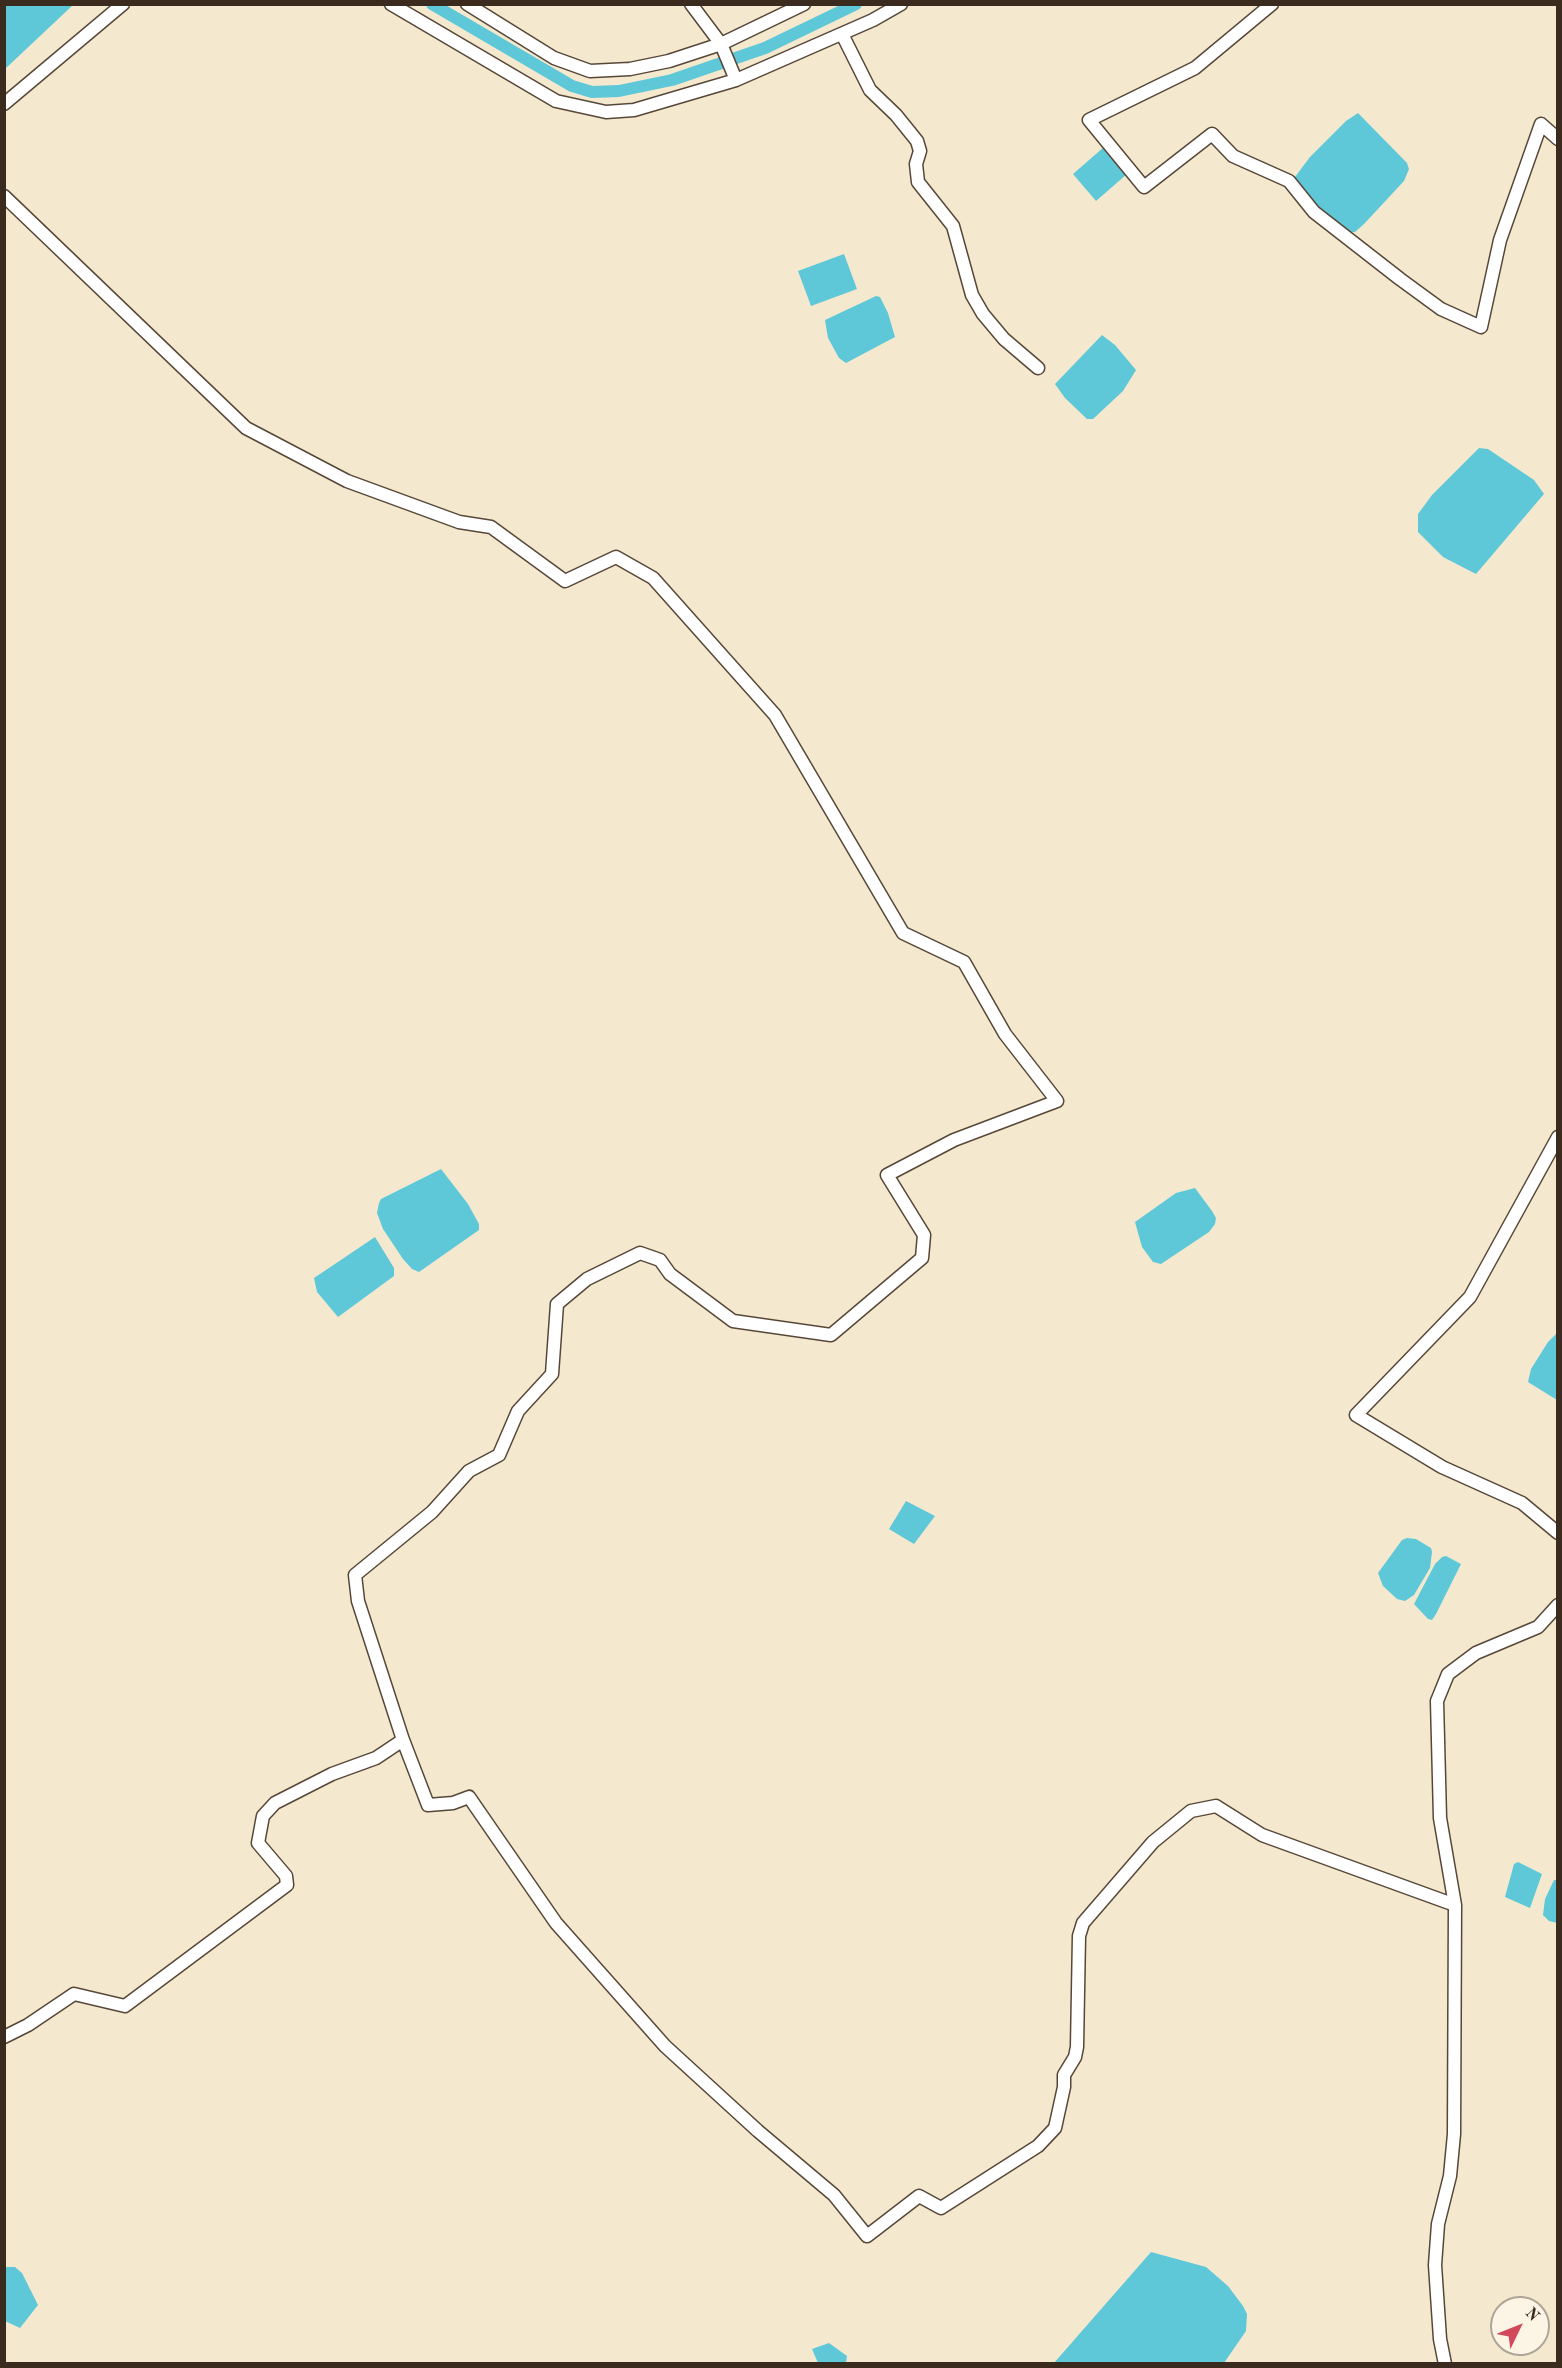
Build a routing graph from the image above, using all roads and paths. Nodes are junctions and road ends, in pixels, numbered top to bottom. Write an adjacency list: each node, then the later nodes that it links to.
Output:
1 (123, 4): 11 (street)
2 (391, 4): 10 (street)
3 (467, 4): 9 (street)
4 (691, 4): 9 (street)
5 (804, 4): 9 (street)
6 (901, 4): 8 (street)
7 (1272, 4): 12 (street)
8 (842, 34): 10 (street); 14 (street)
9 (721, 44): 10 (street)
10 (736, 80)
11 (4, 104)
12 (1557, 139)
13 (4, 196): 18 (street)
14 (1038, 368)
15 (1557, 1137): 16 (street)
16 (1557, 1533)
17 (1557, 1605): 19 (street)
18 (403, 1740): 19 (street); 20 (street)
19 (1455, 1905): 21 (street)
20 (4, 2037)
21 (1445, 2364)

